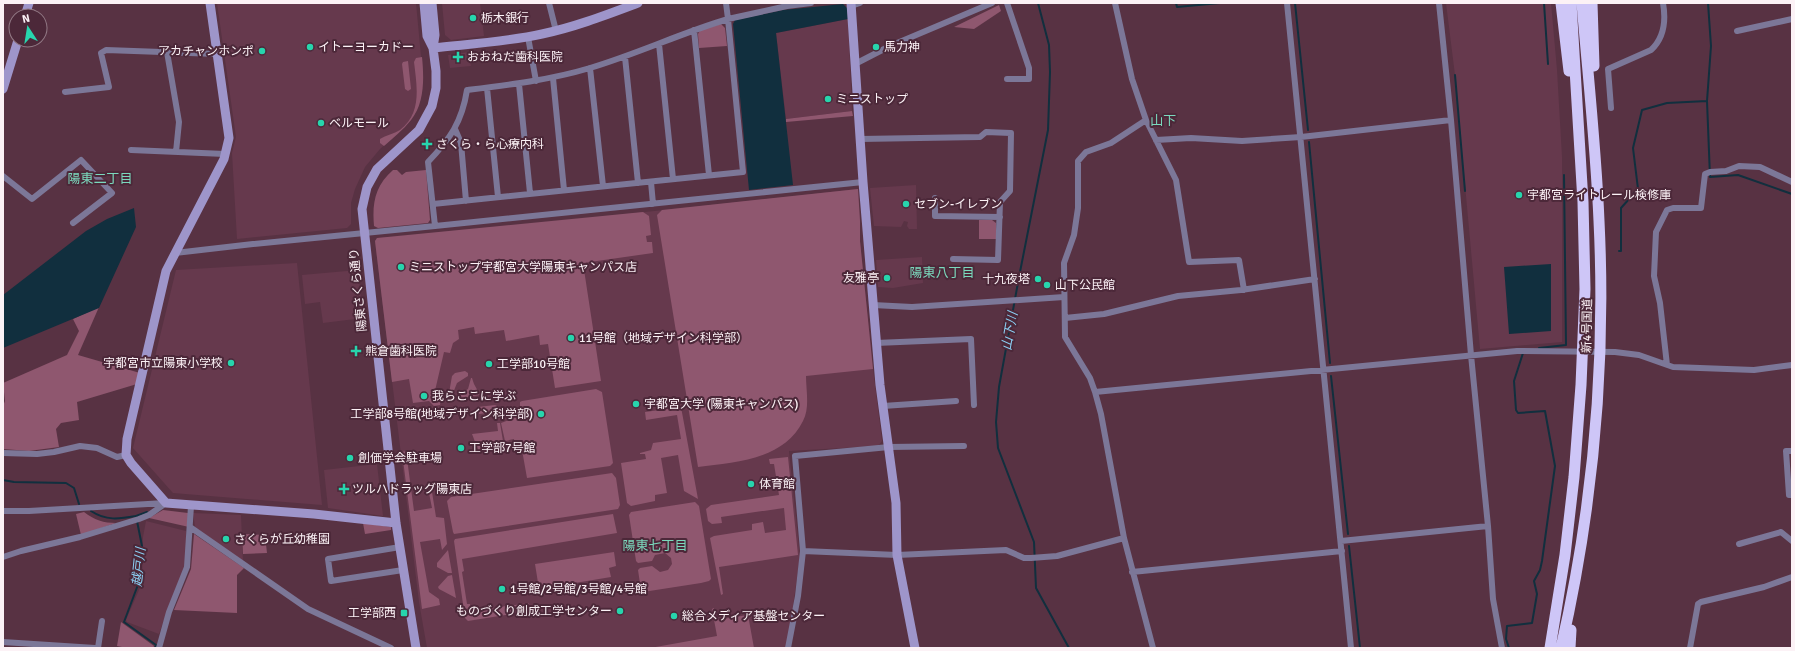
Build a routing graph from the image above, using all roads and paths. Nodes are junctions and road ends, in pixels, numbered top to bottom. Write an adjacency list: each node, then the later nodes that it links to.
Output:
1 (210, 3): 29 (street)
2 (424, 3): 27 (street, 陽東さくら通り)
3 (432, 3): 27 (street, 陽東さくら通り)
4 (549, 3): 22 (street)
5 (638, 3): 22 (street)
6 (726, 3): 19 (street)
7 (811, 3): 19 (street)
8 (992, 3): 31 (street)
9 (1007, 3): 35 (street)
10 (1115, 3): 44 (street)
11 (1287, 3): 47 (street)
12 (1439, 3): 45 (street)
13 (1561, 3): 43 (highway)
14 (1571, 3): 43 (highway, 新4号国道)
15 (1582, 3): 41 (highway, 新4号国道)
16 (1592, 3): 41 (highway)
17 (1663, 3): 42 (street)
18 (854, 4): 31 (street)
19 (728, 19): 21 (street); 53 (street)
20 (1792, 19): 23 (street)
21 (694, 30): 25 (street); 53 (street)
22 (556, 31): 24 (street)
23 (1737, 31)
24 (528, 37): 27 (street); 36 (street)
25 (659, 44): 30 (street); 55 (street)
26 (14, 48): 32 (street)
27 (433, 48): 71 (street, 陽東さくら通り)
28 (167, 52): 29 (street); 40 (street); 51 (street)
29 (217, 54): 52 (street)
30 (625, 57): 33 (street); 59 (street)
31 (855, 64): 48 (street)
32 (6, 67): 39 (street)
33 (590, 68): 34 (street); 60 (street)
34 (553, 78): 36 (street); 61 (street)
35 (1007, 79)
36 (536, 81): 37 (street)
37 (519, 84): 38 (street); 62 (street)
38 (487, 88): 46 (street); 63 (street)
39 (3, 89)
40 (65, 92)
41 (1592, 108): 81 (highway, 新4号国道)
42 (1611, 108)
43 (1577, 109): 80 (highway, 新4号国道)
44 (1146, 120): 49 (street); 76 (street)
45 (1451, 120): 47 (street); 82 (street)
46 (455, 129): 65 (street); 66 (street)
47 (1301, 137): 49 (street); 74 (street)
48 (860, 139): 57 (street); 68 (street)
49 (1156, 140): 75 (street)
50 (131, 150): 51 (street)
51 (176, 152): 52 (street)
52 (225, 154): 72 (street)
53 (708, 175): 55 (street)
54 (3, 176): 69 (street)
55 (673, 179): 56 (street)
56 (651, 182): 59 (street); 67 (street)
57 (862, 182): 67 (street); 77 (street)
58 (1792, 182): 83 (street)
59 (638, 183): 60 (street)
60 (603, 186): 61 (street)
61 (564, 190): 62 (street)
62 (530, 193): 63 (street)
63 (498, 197): 65 (street)
64 (935, 198): 68 (street)
65 (466, 201): 66 (street)
66 (433, 204): 70 (street)
67 (653, 204): 70 (street)
68 (1000, 217): 73 (street)
69 (73, 223)
70 (435, 226): 71 (street)
71 (364, 233): 72 (street); 99 (street, 陽東さくら通り)
72 (175, 254): 94 (street)
73 (952, 259)
74 (1315, 280): 75 (street); 85 (street)
75 (1244, 290): 78 (street)
76 (1064, 297): 77 (street); 78 (street)
77 (873, 305): 79 (street)
78 (1065, 318): 86 (street)
79 (876, 343): 88 (street); 89 (street)
80 (1583, 351): 81 (street); 82 (street); 114 (highway, 新4号国道)
81 (1600, 352): 83 (street); 115 (highway, 新4号国道)
82 (1470, 355): 85 (street); 100 (street)
83 (1667, 365): 84 (street)
84 (1792, 365)
85 (1324, 370): 86 (street); 103 (street)
86 (1095, 392): 102 (street)
87 (956, 402): 89 (street)
88 (974, 405)
89 (883, 406): 91 (street)
90 (964, 446): 91 (street)
91 (889, 447): 107 (street); 109 (street)
92 (1792, 451): 95 (street)
93 (3, 453): 94 (street)
94 (126, 455): 96 (street)
95 (1792, 495)
96 (166, 503): 97 (street); 98 (street); 110 (street)
97 (191, 506): 99 (street); 101 (street)
98 (3, 511)
99 (396, 523): 106 (street, 陽東さくら通り)
100 (1488, 526): 103 (street); 126 (street)
101 (190, 527): 119 (street); 120 (street)
102 (1124, 538): 109 (street); 112 (street)
103 (1341, 541): 108 (street)
104 (1792, 541): 105 (street)
105 (1739, 544)
106 (400, 547): 111 (street, 陽東さくら通り); 111 (street)
107 (803, 551): 109 (street); 122 (street)
108 (1342, 551): 112 (street); 125 (street)
109 (897, 555): 123 (street)
110 (3, 557)
111 (403, 570): 121 (street, 陽東さくら通り)
112 (1132, 572): 124 (street)
113 (1792, 577): 131 (street)
114 (1558, 597): 127 (highway); 128 (highway, 新4号国道)
115 (1572, 599): 129 (highway, 新4号国道); 130 (highway)
116 (102, 621): 118 (street)
117 (3, 642): 118 (street)
118 (97, 648)
119 (159, 648)
120 (391, 648)
121 (416, 648)
122 (788, 648)
123 (915, 648)
124 (1153, 648)
125 (1351, 648)
126 (1502, 648)
127 (1543, 648)
128 (1550, 648)
129 (1562, 648)
130 (1570, 648)
131 (1690, 648)

